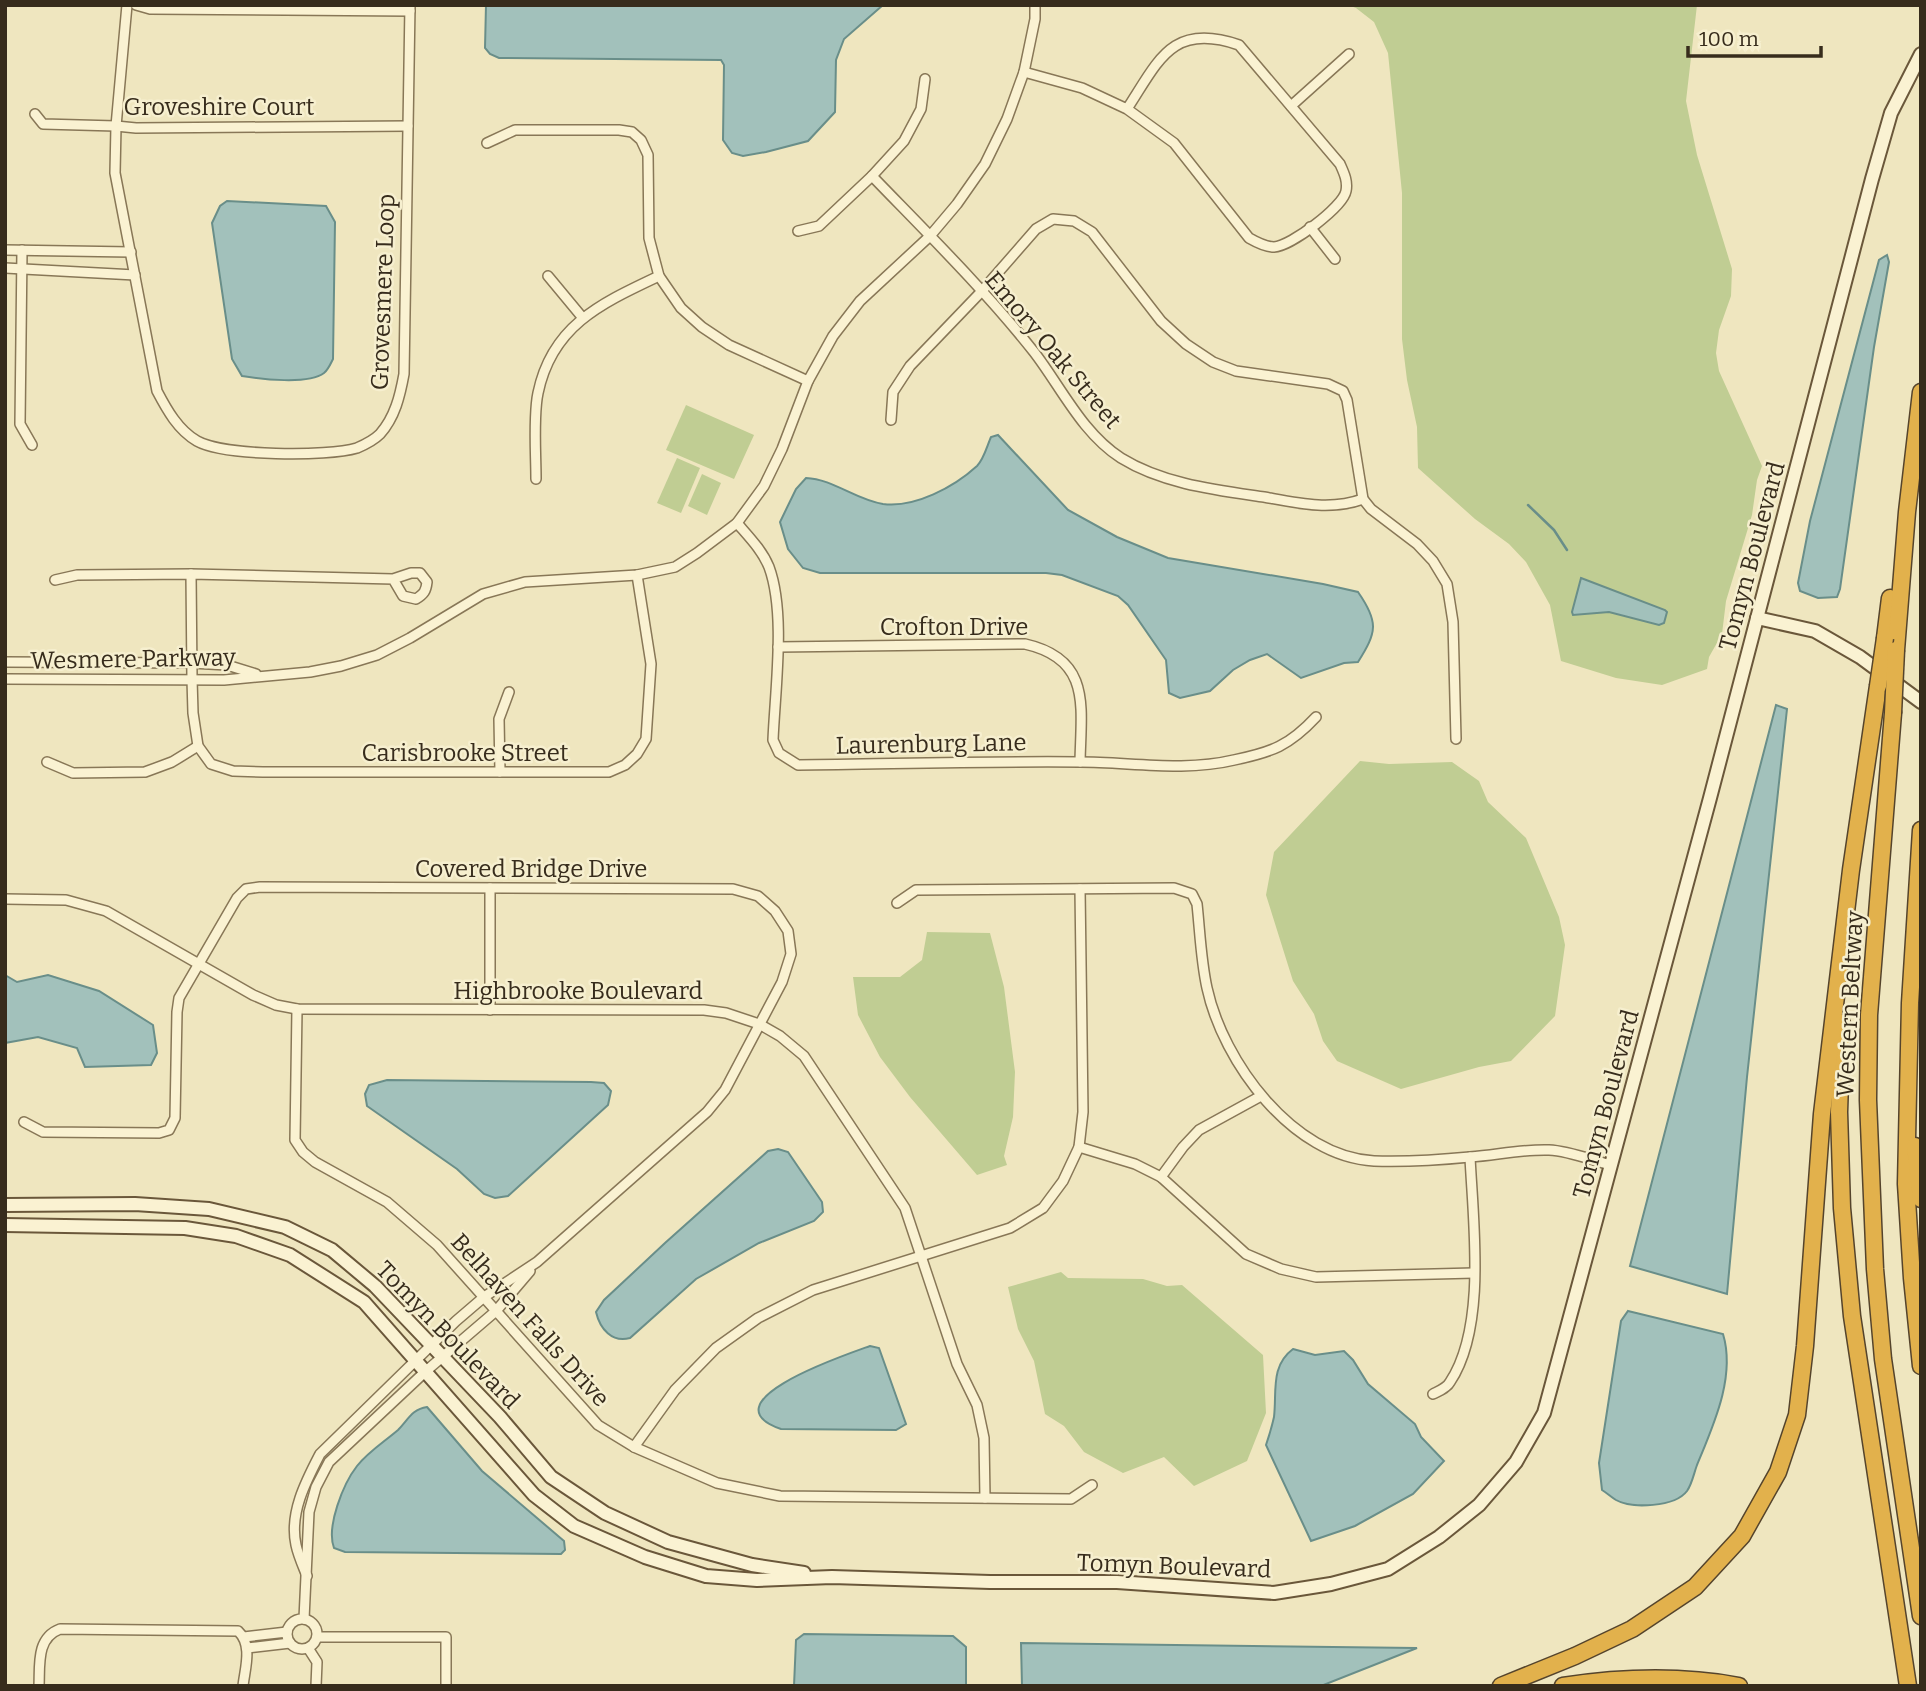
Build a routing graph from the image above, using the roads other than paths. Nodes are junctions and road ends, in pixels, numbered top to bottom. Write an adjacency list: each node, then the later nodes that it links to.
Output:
1 (127, 5): 12 (street, Grovesmere Loop)
2 (136, 5): 4 (street)
3 (1035, 5): 7 (street, Wesmere Parkway)
4 (410, 8): 13 (street, Grovesmere Loop)
5 (1349, 54): 9 (street)
6 (1921, 54): 41 (street, Tomyn Boulevard)
7 (1024, 72): 10 (street); 18 (street, Wesmere Parkway)
8 (925, 79): 15 (street)
9 (1291, 106): 10 (street); 16 (street)
10 (1128, 109): 16 (street)
11 (35, 114): 12 (street, Groveshire Court)
12 (116, 126): 13 (street, Groveshire Court); 21 (street, Grovesmere Loop)
13 (408, 126): 25 (street, Grovesmere Loop)
14 (487, 143): 27 (street)
15 (872, 176): 17 (street); 18 (street, Emory Oak Street)
16 (1310, 227): 22 (street)
17 (798, 231)
18 (930, 236): 28 (street, Emory Oak Street); 30 (street, Wesmere Parkway)
19 (5, 250): 20 (street)
20 (22, 250): 21 (street); 24 (street)
21 (131, 252): 25 (street, Grovesmere Loop)
22 (1335, 259)
23 (5, 268): 24 (street)
24 (22, 268): 25 (street); 33 (street)
25 (135, 275)
26 (548, 276): 29 (street)
27 (659, 276): 29 (street); 30 (street)
28 (981, 292): 32 (street); 35 (street, Emory Oak Street); 35 (street)
29 (582, 317): 34 (street)
30 (808, 382): 36 (street, Wesmere Parkway)
31 (1921, 390): 42 (highway, Western Beltway)
32 (891, 421)
33 (32, 445)
34 (536, 479)
35 (1363, 499): 52 (street)
36 (737, 523): 38 (street, Wesmere Parkway); 43 (street, Laurenburg Lane)
37 (191, 574): 39 (street); 40 (street); 45 (street)
38 (637, 575): 46 (street, Wesmere Parkway); 56 (street, Carisbrooke Street)
39 (393, 579)
40 (55, 580)
41 (1758, 618): 50 (street); 72 (street, Tomyn Boulevard)
42 (1890, 644): 58 (highway, bridge); 97 (highway, Western Beltway, bridge)
43 (778, 647): 55 (street, Crofton Drive); 55 (street, Laurenburg Lane)
44 (5, 662): 45 (street, Wesmere Parkway)
45 (191, 663): 46 (street, Wesmere Parkway); 48 (street)
46 (261, 675): 48 (street, Wesmere Parkway)
47 (5, 679): 48 (street, Wesmere Parkway)
48 (192, 679): 53 (street)
49 (509, 692): 56 (street)
50 (1921, 702)
51 (1316, 717): 55 (street, Laurenburg Lane)
52 (1456, 740)
53 (198, 746): 54 (street); 56 (street, Carisbrooke Street)
54 (47, 762)
55 (1080, 762)
56 (500, 772)
57 (1921, 830): 67 (highway)
58 (1851, 870): 105 (highway); 112 (highway)
59 (490, 888): 63 (street, Covered Bridge Drive); 65 (street); 66 (street, Covered Bridge Drive)
60 (1080, 889): 62 (street); 68 (street); 70 (street)
61 (5, 899): 63 (street, Highbrooke Boulevard)
62 (897, 903)
63 (198, 965): 64 (street, Highbrooke Boulevard); 69 (street)
64 (297, 1009): 65 (street, Highbrooke Boulevard); 80 (street, Belhaven Falls Drive)
65 (490, 1010): 66 (street, Highbrooke Boulevard)
66 (759, 1024): 77 (street, Highbrooke Boulevard); 78 (street, Covered Bridge Drive)
67 (1908, 1083): 74 (highway); 87 (highway)
68 (1261, 1096): 71 (street); 73 (street)
69 (24, 1122)
70 (1079, 1147): 73 (street); 77 (street)
71 (1471, 1157): 72 (street); 79 (street)
72 (1611, 1165): 96 (street, Tomyn Boulevard)
73 (1161, 1177): 79 (street)
74 (1921, 1199)
75 (5, 1205): 84 (street, Tomyn Boulevard)
76 (5, 1225): 86 (street, Tomyn Boulevard)
77 (923, 1257): 90 (street); 94 (street, Highbrooke Boulevard)
78 (537, 1262): 80 (street); 81 (street)
79 (1474, 1273): 89 (street)
80 (484, 1297): 81 (street, Belhaven Falls Drive); 82 (street)
81 (496, 1311): 83 (street); 90 (street, Belhaven Falls Drive)
82 (456, 1321): 83 (street); 84 (street)
83 (468, 1335): 85 (street)
84 (431, 1345): 85 (street, Tomyn Boulevard); 86 (street)
85 (442, 1357): 88 (street); 96 (street, Tomyn Boulevard)
86 (416, 1360): 88 (street, Tomyn Boulevard); 91 (street)
87 (1921, 1366)
88 (426, 1371): 92 (street); 96 (street, Tomyn Boulevard)
89 (1433, 1394)
90 (634, 1447): 94 (street, Belhaven Falls Drive)
91 (320, 1454): 92 (street); 95 (street)
92 (329, 1462): 95 (street)
93 (1092, 1485): 94 (street, Belhaven Falls Drive)
94 (985, 1498)
95 (307, 1576): 98 (street)
96 (832, 1577)
97 (1921, 1616)
98 (304, 1619): 99 (street); 101 (street)
99 (288, 1632): 100 (street); 102 (street)
100 (244, 1637): 103 (street); 106 (street)
101 (318, 1637): 104 (street); 109 (street)
102 (290, 1643): 103 (street); 104 (street)
103 (247, 1648): 107 (street)
104 (308, 1648): 108 (street)
105 (1508, 1683)
106 (39, 1686)
107 (243, 1686)
108 (316, 1686)
109 (446, 1686)
110 (1563, 1686): 111 (highway)
111 (1739, 1686)
112 (1908, 1686)

